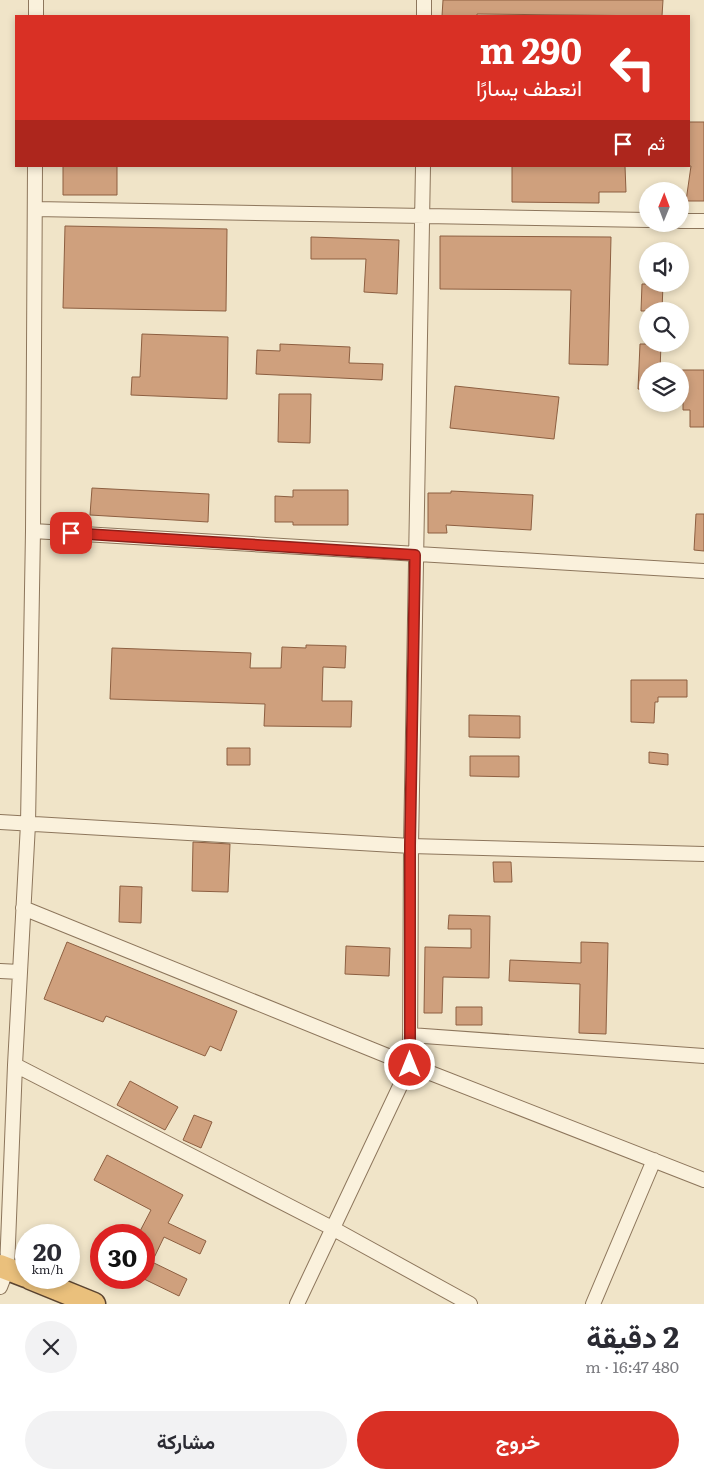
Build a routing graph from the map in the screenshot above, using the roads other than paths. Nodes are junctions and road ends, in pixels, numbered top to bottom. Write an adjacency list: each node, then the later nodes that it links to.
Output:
1 (36, 0): 3 (street)
2 (424, 0): 4 (street)
3 (36, 15)
4 (424, 15)
5 (35, 167): 7 (street)
6 (423, 167): 8 (street)
7 (35, 210): 8 (street); 12 (street)
8 (422, 216): 9 (street); 13 (street)
9 (639, 220)
10 (689, 220): 11 (street)
11 (704, 221)
12 (33, 531): 13 (street); 16 (street)
13 (415, 555): 14 (street); 17 (street)
14 (704, 571)
15 (0, 822): 16 (street)
16 (28, 824): 17 (street); 19 (street)
17 (410, 846): 18 (street); 22 (street)
18 (704, 854)
19 (23, 908): 21 (street); 25 (street)
20 (0, 971): 21 (street)
21 (20, 972): 24 (street)
22 (410, 1035): 23 (street); 25 (street)
23 (704, 1056)
24 (15, 1065): 28 (street); 29 (street)
25 (410, 1065): 26 (street); 28 (street)
26 (654, 1160): 27 (street); 34 (street)
27 (704, 1180)
28 (332, 1228): 32 (street); 33 (street)
29 (8, 1274)
30 (57, 1289): 31 (highway)
31 (94, 1304)
32 (297, 1304)
33 (470, 1304)
34 (593, 1304)

